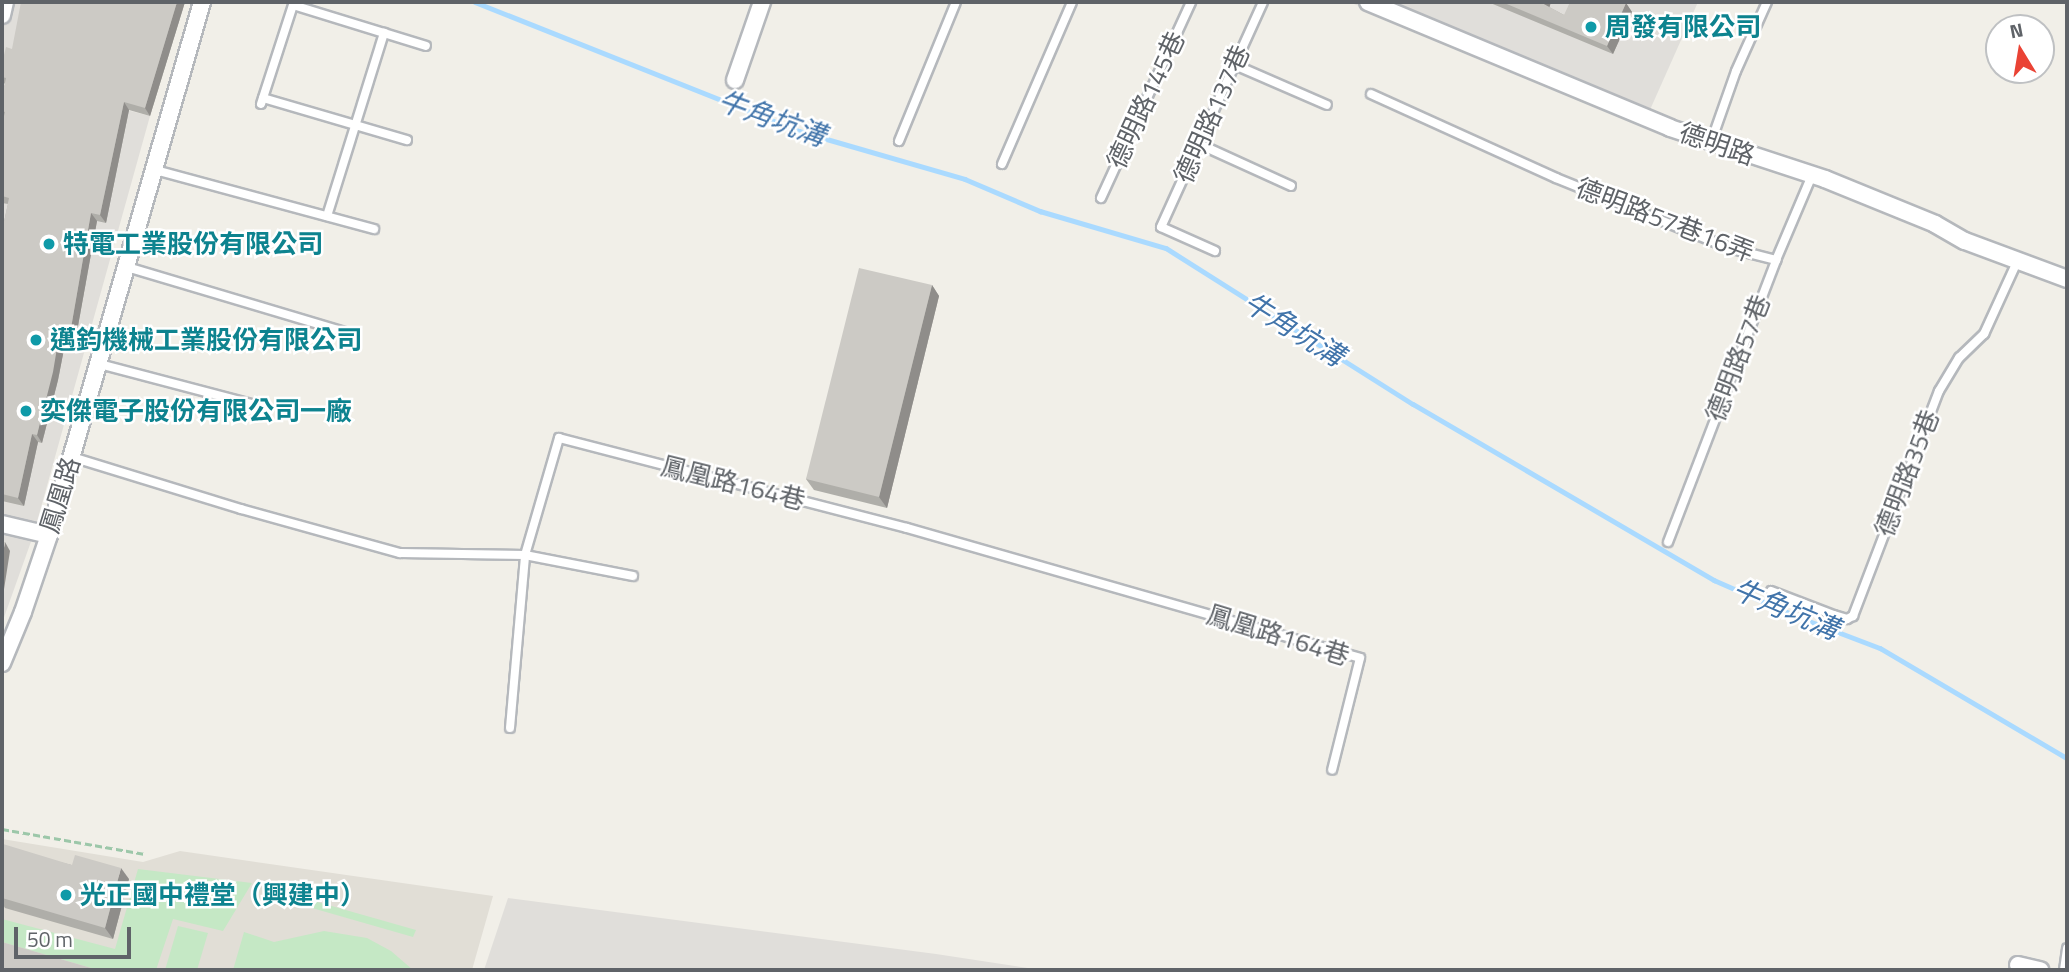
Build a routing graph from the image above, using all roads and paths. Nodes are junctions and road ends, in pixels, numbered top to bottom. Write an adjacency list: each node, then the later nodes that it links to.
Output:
1 (5, 2): 12 (street)
2 (202, 2): 25 (street, 鳳凰路)
3 (762, 2): 16 (street)
4 (956, 2): 21 (lane)
5 (1072, 2): 24 (lane)
6 (1191, 2): 28 (lane, 德明路145巷)
7 (1263, 2): 15 (lane, 德明路137巷)
8 (1368, 2): 11 (street, 德明路)
9 (1767, 2): 22 (lane)
10 (294, 3): 13 (lane); 19 (lane)
11 (1410, 9): 22 (street, 德明路)
12 (2, 15)
13 (384, 33): 14 (lane); 19 (lane)
14 (426, 46)
15 (1235, 65): 18 (lane); 23 (lane, 德明路137巷)
16 (735, 80)
17 (1371, 94): 32 (lane, 德明路57巷16弄)
18 (1327, 105)
19 (356, 124): 20 (lane); 29 (lane)
20 (407, 140)
21 (899, 141)
22 (1711, 142): 26 (street, 德明路)
23 (1199, 144): 27 (lane); 31 (lane, 德明路137巷)
24 (1002, 164)
25 (155, 170): 29 (lane); 34 (street, 鳳凰路)
26 (1812, 175): 32 (lane, 德明路57巷); 33 (street, 德明路)
27 (1291, 186)
28 (1101, 198)
29 (327, 216): 30 (lane)
30 (374, 229)
31 (1215, 251)
32 (1776, 260): 42 (lane, 德明路57巷)
33 (2017, 262): 35 (street, 德明路); 45 (lane, 德明路35巷)
34 (127, 267): 36 (lane); 37 (street, 鳳凰路)
35 (2067, 279)
36 (345, 332)
37 (99, 364): 38 (lane); 39 (street, 鳳凰路)
38 (263, 407)
39 (72, 457): 41 (street, 鳳凰路); 43 (lane)
40 (2, 524): 41 (street)
41 (49, 535): 46 (street, 鳳凰路)
42 (1668, 542)
43 (525, 555): 44 (lane); 47 (lane); 48 (lane, 鳳凰路164巷)
44 (634, 576)
45 (1771, 591)
46 (2, 663)
47 (510, 728)
48 (1332, 770)
49 (2, 829): 50 (path)
50 (145, 854)
51 (2067, 948): 54 (lane)
52 (2018, 965): 53 (street)
53 (2040, 970)
54 (2064, 970)

